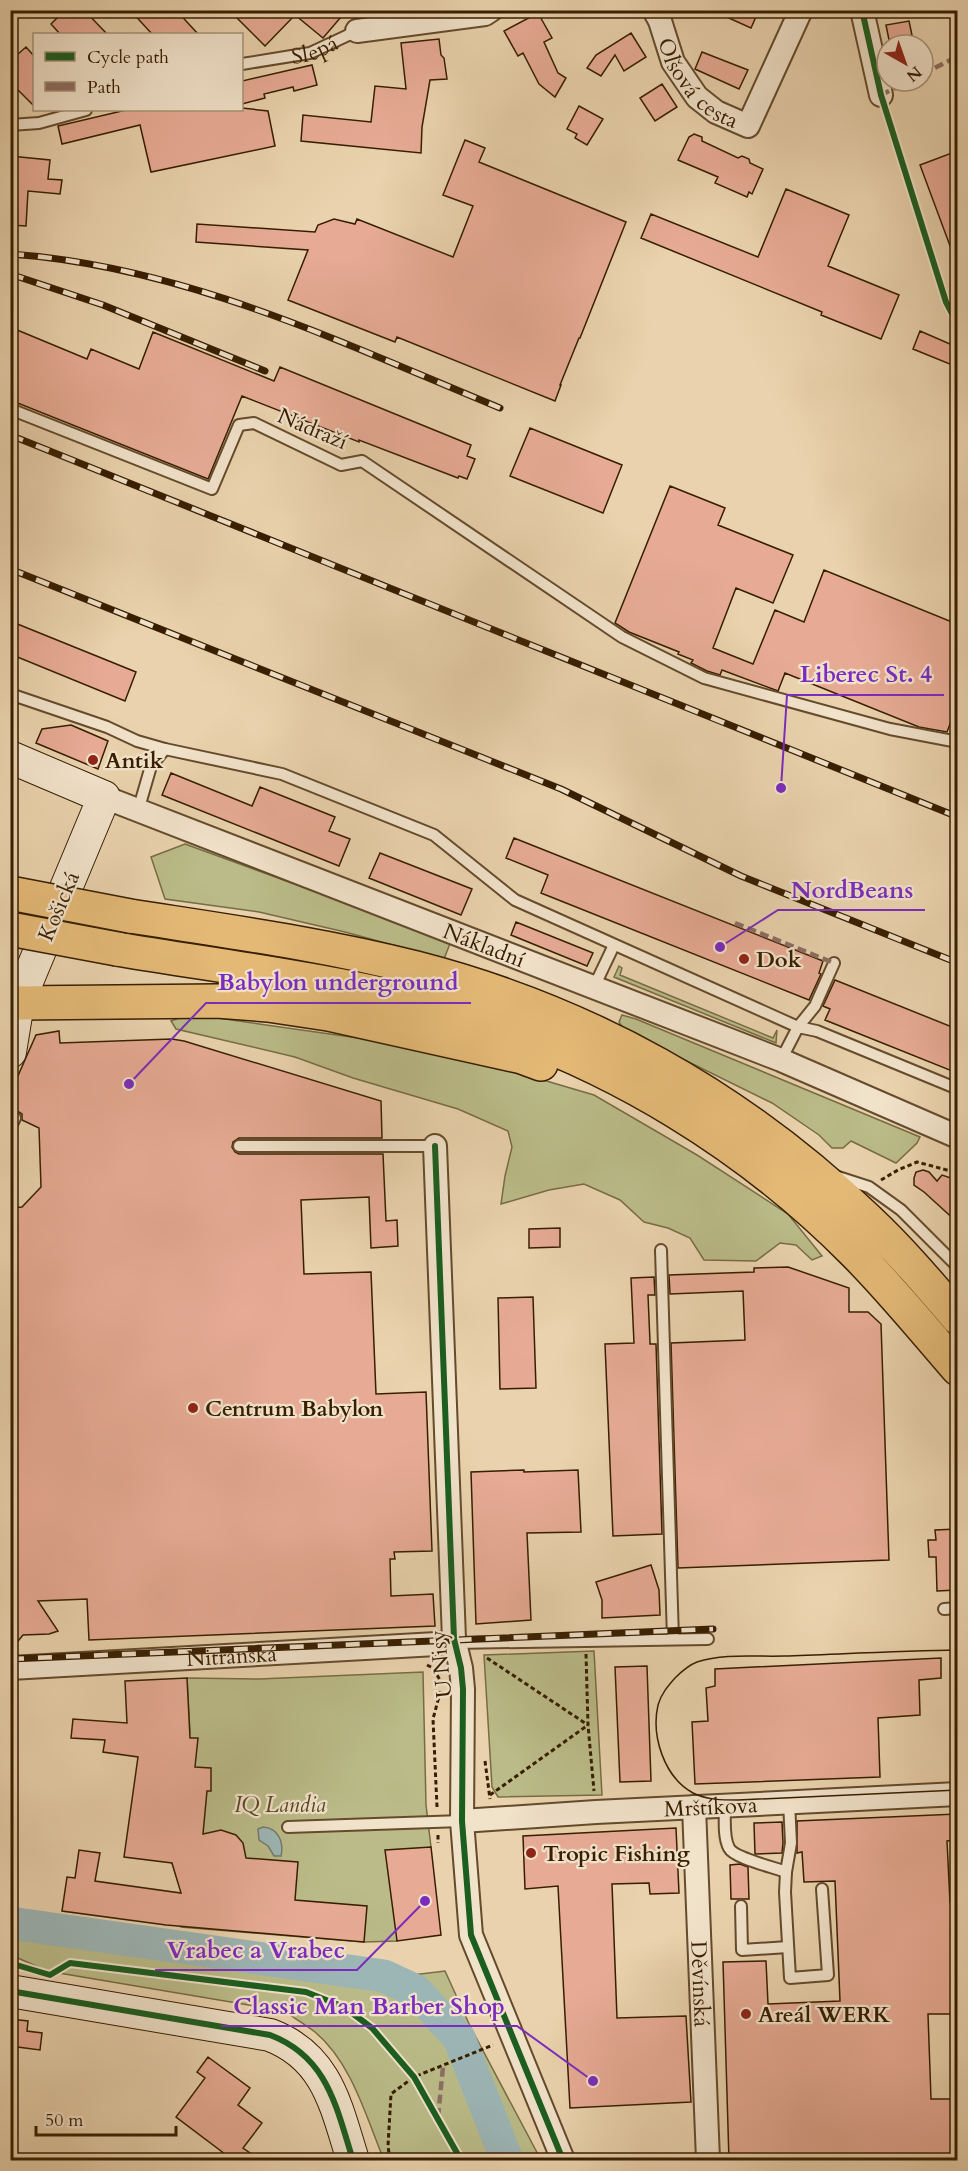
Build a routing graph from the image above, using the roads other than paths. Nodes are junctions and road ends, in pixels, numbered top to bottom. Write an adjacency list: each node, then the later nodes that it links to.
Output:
1 (491, 10): 5 (street, Slepá)
2 (654, 10): 3 (street, Olšová cesta)
3 (801, 10)
4 (862, 10): 7 (street)
5 (357, 31): 6 (lane, Slepá)
6 (243, 64)
7 (881, 95)
8 (82, 111): 9 (lane)
9 (10, 125)
10 (10, 409): 12 (lane, Nádraží)
11 (10, 693): 13 (lane)
12 (957, 742)
13 (165, 749): 16 (lane); 19 (lane)
14 (10, 757): 15 (street, Nákladní)
15 (104, 797): 16 (street, Nákladní); 22 (street, Košická)
16 (138, 811): 21 (street, Nákladní)
17 (10, 893): 31 (highway, bridge)
18 (10, 929): 27 (highway, bridge)
19 (614, 945): 21 (lane); 23 (lane)
20 (834, 963): 23 (lane)
21 (594, 987): 25 (street, Nákladní)
22 (14, 1009): 24 (street, Košická); 27 (highway)
23 (798, 1027): 25 (lane); 26 (lane)
24 (10, 1053)
25 (781, 1060): 28 (street, Nákladní)
26 (957, 1089)
27 (707, 1131): 35 (highway)
28 (957, 1137)
29 (239, 1146): 30 (lane)
30 (435, 1146): 40 (street, U Nisy)
31 (812, 1170): 33 (lane); 34 (highway)
32 (661, 1250): 39 (lane)
33 (957, 1267)
34 (957, 1318)
35 (957, 1369)
36 (957, 1608): 37 (lane)
37 (944, 1609)
38 (708, 1638): 39 (lane)
39 (673, 1640): 40 (lane)
40 (454, 1643): 41 (street, Nitranská); 46 (street, U Nisy)
41 (10, 1668)
42 (957, 1794): 43 (street, Mrštíkova)
43 (789, 1802): 44 (street, Mrštíkova); 48 (lane)
44 (725, 1806): 45 (street, Mrštíkova); 48 (lane)
45 (694, 1807): 46 (street, Mrštíkova); 55 (street, Děvínská)
46 (462, 1821): 47 (lane); 54 (street, U Nisy)
47 (288, 1827)
48 (786, 1872): 51 (lane)
49 (822, 1889): 51 (lane)
50 (741, 1906): 51 (lane)
51 (788, 1947)
52 (10, 1990): 53 (street)
53 (353, 2160)
54 (563, 2160)
55 (708, 2160)

